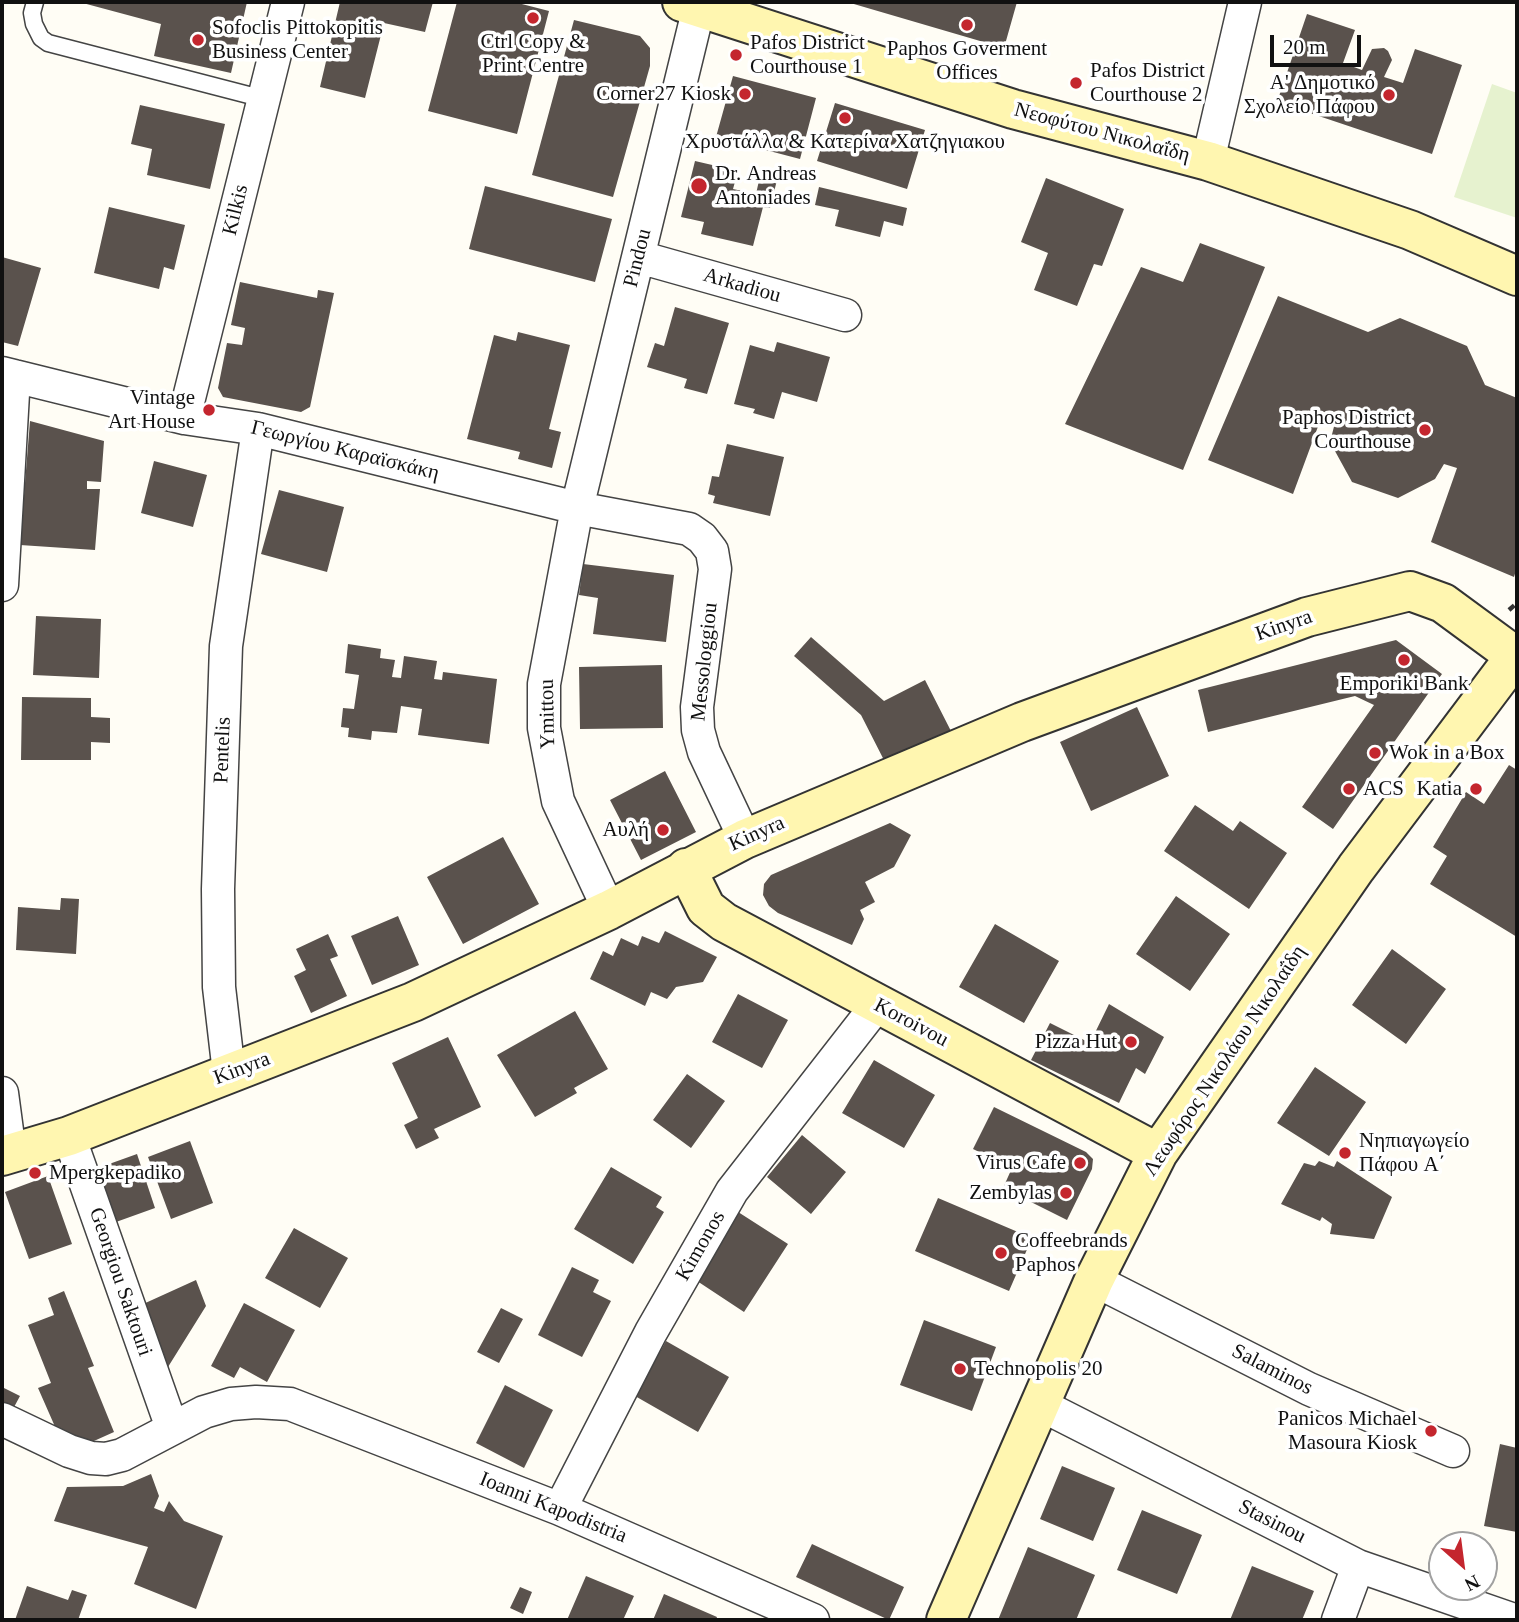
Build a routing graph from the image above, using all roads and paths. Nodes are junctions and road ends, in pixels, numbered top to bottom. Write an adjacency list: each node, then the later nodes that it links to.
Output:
1 (35, 2): 5 (lane)
2 (288, 2): 5 (street, Kilkis)
3 (1245, 2): 6 (street)
4 (690, 4): 6 (street, Νεοφύτου Νικολαΐδη); 7 (street, Pindou)
5 (264, 99): 11 (street, Kilkis)
6 (1208, 162): 8 (street, Νεοφύτου Νικολαΐδη)
7 (639, 257): 9 (street, Arkadiou); 13 (street, Pindou)
8 (1517, 276)
9 (845, 314)
10 (8, 375): 11 (street, Γεωργίου Καραϊσκάκη); 15 (street)
11 (184, 418): 12 (street, Γεωργίου Καραϊσκάκη)
12 (258, 429): 13 (street, Γεωργίου Καραϊσκάκη); 21 (street, Pentelis)
13 (577, 508): 14 (street, Γεωργίου Καραϊσκάκη); 19 (street, Ymittou)
14 (689, 529): 17 (street, Messologgiou)
15 (2, 585)
16 (1516, 655): 17 (street, Kinyra); 24 (street, Λεωφόρος Νικολάου Νικολαΐδη)
17 (745, 839): 18 (street, Kinyra)
18 (686, 869): 19 (street, Kinyra); 20 (street, Koroivou)
19 (609, 910): 21 (street, Kinyra)
20 (877, 1005): 24 (street, Koroivou); 31 (street, Kimonos)
21 (229, 1073): 23 (street, Kinyra)
22 (2, 1093): 25 (street)
23 (69, 1136): 25 (street, Kinyra); 29 (street, Georgiou Saktouri)
24 (1158, 1153): 26 (street, Λεωφόρος Νικολάου Νικολαΐδη)
25 (6, 1154)
26 (1094, 1280): 27 (street, Λεωφόρος Νικολάου Νικολαΐδη); 30 (street, Salaminos)
27 (1039, 1404): 32 (street, Stasinou); 34 (street, Λεωφόρος Νικολάου Νικολαΐδη)
28 (2, 1419): 29 (street, Ioanni Kapodistria)
29 (172, 1428): 31 (street, Ioanni Kapodistria)
30 (1453, 1451)
31 (560, 1509): 33 (street, Ioanni Kapodistria)
32 (1358, 1566): 35 (street); 36 (street, Stasinou)
33 (813, 1620)
34 (946, 1620)
35 (1338, 1620)
36 (1514, 1620)

